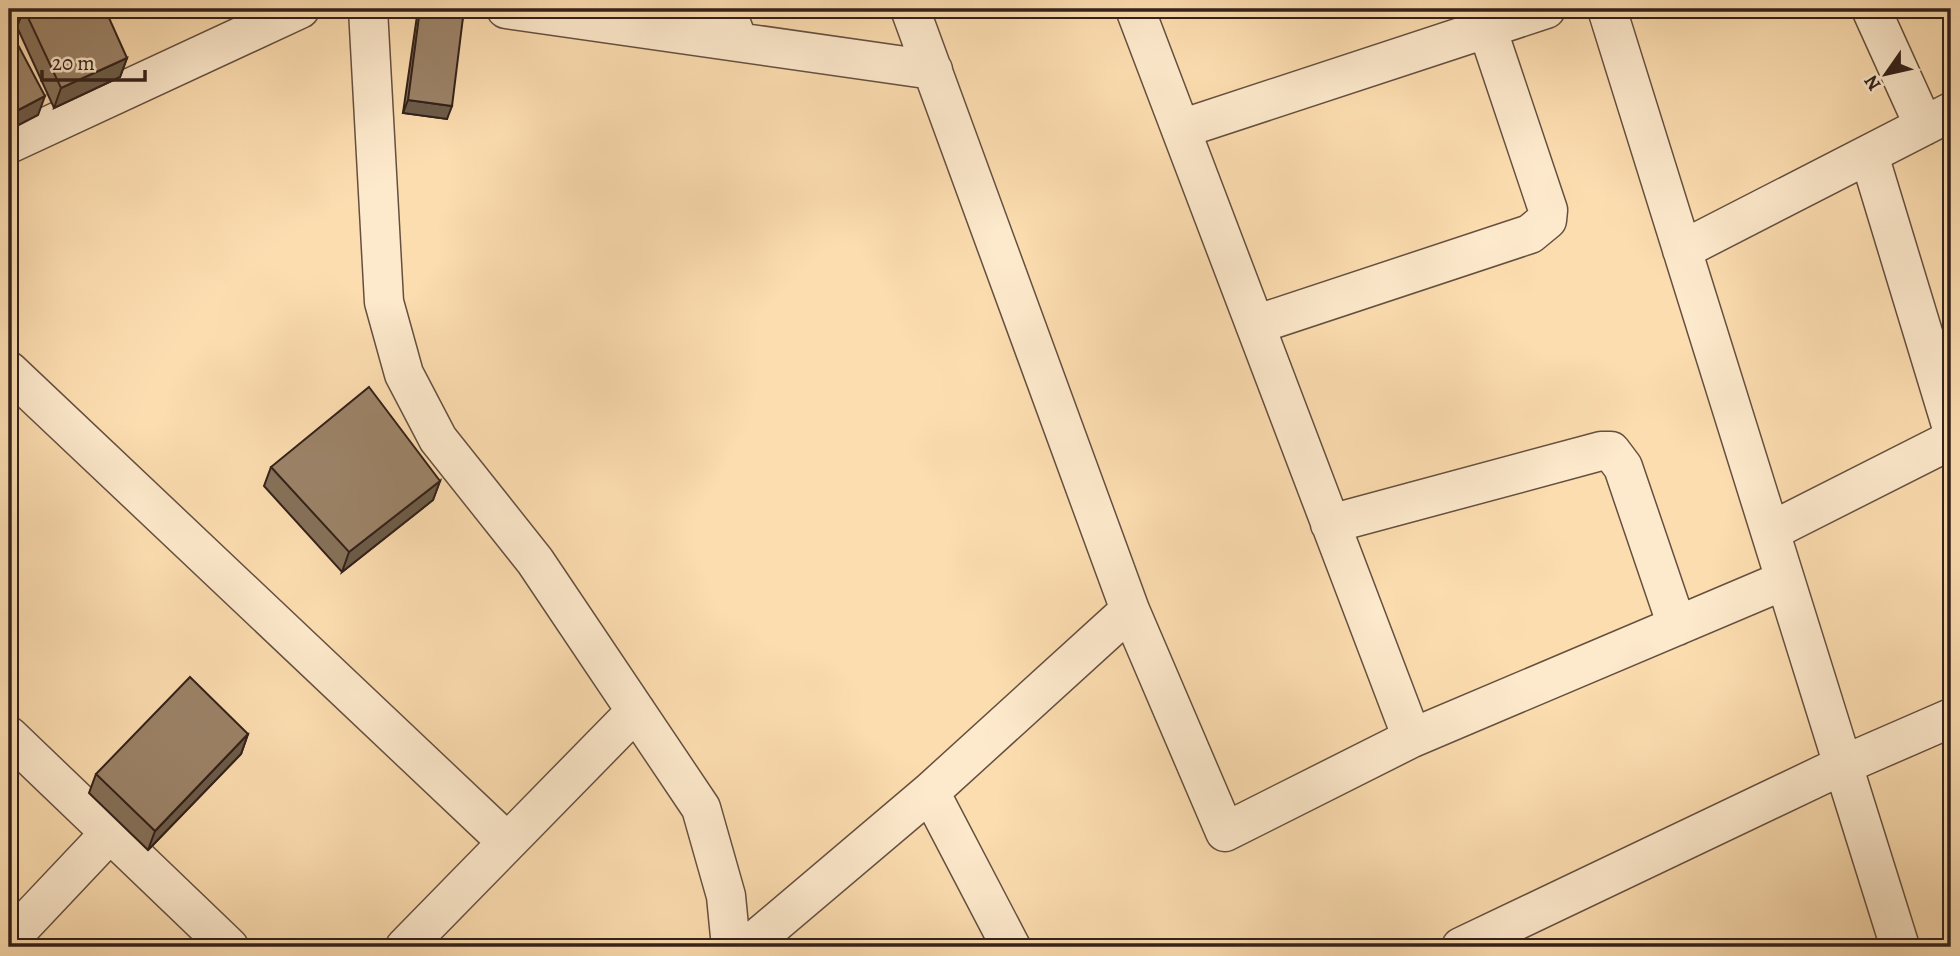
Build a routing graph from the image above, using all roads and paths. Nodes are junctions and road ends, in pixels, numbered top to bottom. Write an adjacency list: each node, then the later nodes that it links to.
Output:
1 (300, 9): 15 (street)
2 (368, 9): 27 (street)
3 (506, 9): 9 (street)
4 (910, 9): 12 (street)
5 (1135, 9): 14 (street)
6 (1546, 9): 11 (street)
7 (1607, 9): 17 (street)
8 (1871, 9): 13 (street)
9 (551, 12): 10 (street)
10 (732, 25): 12 (street)
11 (1487, 28): 14 (street); 18 (street)
12 (933, 70): 25 (street)
13 (1937, 119): 16 (street)
14 (1181, 129): 18 (street)
15 (9, 144)
16 (1869, 155): 17 (street); 20 (street)
17 (1682, 250): 23 (street)
18 (1255, 325): 22 (street)
19 (9, 371): 34 (street)
20 (1951, 425)
21 (1951, 440): 23 (street)
22 (1330, 524): 26 (street); 30 (street)
23 (1771, 531): 24 (street)
24 (1785, 580): 26 (street); 31 (street)
25 (1130, 610): 30 (street); 32 (street)
26 (1677, 626): 30 (street)
27 (636, 711): 34 (street); 38 (street)
28 (1951, 718): 31 (street)
29 (9, 736): 33 (street)
30 (1412, 738)
31 (1843, 765): 41 (street); 42 (street)
32 (930, 792): 39 (street); 40 (street)
33 (110, 833): 35 (street); 36 (street)
34 (507, 842): 37 (street)
35 (9, 940)
36 (229, 947)
37 (405, 947)
38 (731, 947)
39 (747, 947)
40 (1011, 947)
41 (1461, 947)
42 (1900, 947)

